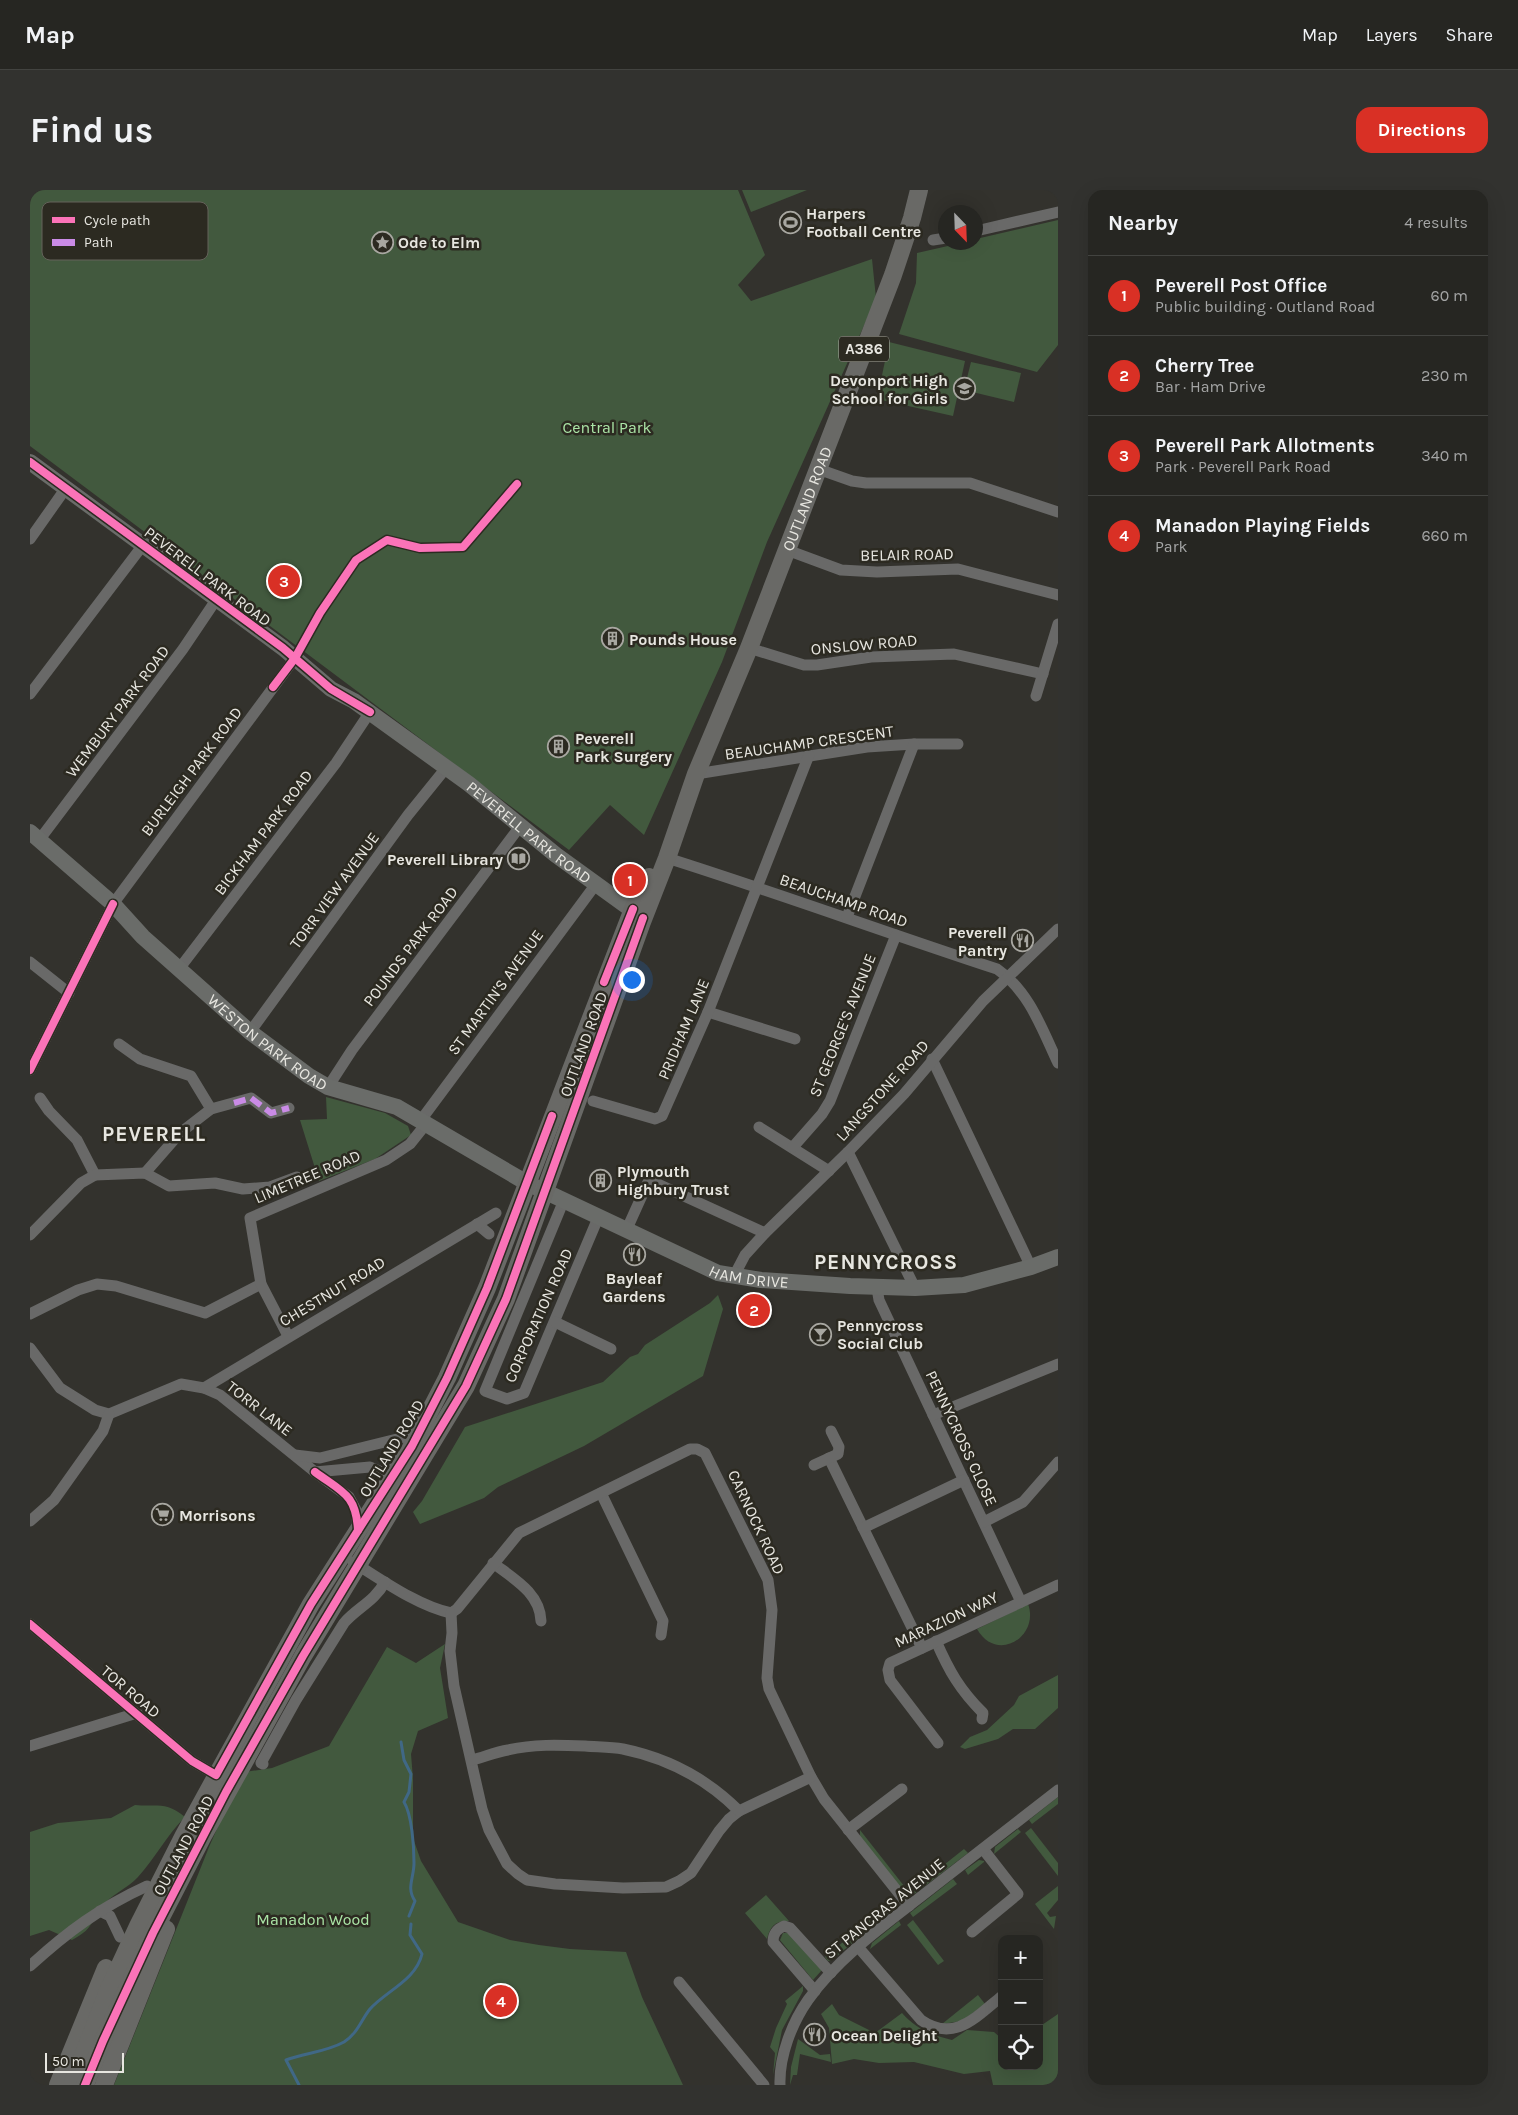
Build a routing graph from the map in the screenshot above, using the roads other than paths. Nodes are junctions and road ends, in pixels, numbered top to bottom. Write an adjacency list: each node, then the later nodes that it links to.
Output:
1 (919, 190): 7 (main road, OUTLAND ROAD / A386)
2 (1058, 212): 3 (street)
3 (983, 229)
4 (938, 239): 5 (street)
5 (933, 240)
6 (30, 462): 8 (street, PEVERELL PARK ROAD)
7 (818, 469): 9 (street); 12 (main road, OUTLAND ROAD / A386)
8 (66, 488): 10 (street); 11 (street, PEVERELL PARK ROAD)
9 (1058, 512)
10 (30, 540)
11 (143, 545): 14 (street, PEVERELL PARK ROAD); 19 (street)
12 (787, 550): 13 (street, BELAIR ROAD); 16 (main road, OUTLAND ROAD / A386)
13 (1058, 595)
14 (216, 600): 17 (street, PEVERELL PARK ROAD); 29 (street, WEMBURY PARK ROAD)
15 (1058, 624): 18 (street)
16 (749, 648): 18 (street, ONSLOW ROAD); 26 (main road, OUTLAND ROAD / A386)
17 (295, 658): 21 (street, PEVERELL PARK ROAD); 33 (street, BURLEIGH PARK ROAD)
18 (1043, 674): 20 (street)
19 (30, 694)
20 (1036, 696)
21 (370, 712): 25 (street, PEVERELL PARK ROAD); 39 (street, BICKHAM PARK ROAD)
22 (914, 744): 23 (street, BEAUCHAMP CRESCENT); 24 (street, BEAUCHAMP CRESCENT); 35 (street)
23 (958, 744)
24 (809, 755): 26 (street, BEAUCHAMP CRESCENT); 32 (street, PRIDHAM LANE)
25 (446, 768): 28 (street, PEVERELL PARK ROAD); 43 (street, TORR VIEW AVENUE)
26 (696, 774): 27 (main road, OUTLAND ROAD / A386)
27 (686, 804): 30 (main road, OUTLAND ROAD / A386); 34 (main road, OUTLAND ROAD / A386)
28 (521, 825): 31 (street, PEVERELL PARK ROAD); 49 (street, POUNDS PARK ROAD)
29 (35, 836): 33 (street, WESTON PARK ROAD)
30 (667, 858): 32 (street, BEAUCHAMP ROAD); 34 (main road, OUTLAND ROAD / A386)
31 (596, 884): 34 (street, PEVERELL PARK ROAD); 54 (street, ST MARTIN'S AVENUE)
32 (758, 887): 35 (street, BEAUCHAMP ROAD); 42 (street, PRIDHAM LANE)
33 (113, 904): 39 (street, WESTON PARK ROAD); 41 (street, BURLEIGH PARK ROAD)
34 (638, 914): 62 (main road, OUTLAND ROAD / A386); 63 (main road, OUTLAND ROAD / A386)
35 (847, 917): 37 (street, BEAUCHAMP ROAD)
36 (1058, 929): 40 (street, LANGSTONE ROAD)
37 (896, 935): 40 (street, BEAUCHAMP ROAD); 56 (street, ST GEORGE'S AVENUE)
38 (30, 962): 41 (street)
39 (179, 970): 43 (street, WESTON PARK ROAD)
40 (1008, 977): 46 (street, LANGSTONE ROAD); 47 (street, BEAUCHAMP ROAD)
41 (69, 993): 48 (street, BURLEIGH PARK ROAD)
42 (708, 1012): 44 (street); 51 (street, PRIDHAM LANE)
43 (250, 1032): 49 (street, WESTON PARK ROAD)
44 (795, 1039)
45 (119, 1044): 53 (street)
46 (932, 1059): 57 (street, LANGSTONE ROAD); 73 (street)
47 (1058, 1063)
48 (30, 1070)
49 (328, 1087): 54 (street, WESTON PARK ROAD)
50 (40, 1098): 60 (street)
51 (593, 1101)
52 (289, 1108): 53 (street)
53 (211, 1109): 59 (street)
54 (424, 1122): 62 (street, WESTON PARK ROAD); 75 (street, LIMETREE ROAD)
55 (759, 1127): 56 (street)
56 (793, 1147): 58 (street)
57 (848, 1152): 58 (street, LANGSTONE ROAD); 77 (street)
58 (829, 1171): 69 (street, LANGSTONE ROAD)
59 (145, 1173): 60 (street); 61 (street)
60 (95, 1175): 71 (street)
61 (297, 1177)
62 (527, 1183): 63 (street, WESTON PARK ROAD); 87 (main road, OUTLAND ROAD / A386)
63 (544, 1190): 64 (street, HAM DRIVE); 94 (main road, OUTLAND ROAD / A386)
64 (564, 1200): 66 (street, HAM DRIVE); 79 (street, CORPORATION ROAD)
65 (496, 1213): 67 (street, CHESTNUT ROAD)
66 (598, 1218): 68 (street, HAM DRIVE); 79 (street, CORPORATION ROAD)
67 (477, 1224): 70 (street); 80 (street, CHESTNUT ROAD)
68 (626, 1231): 69 (street); 74 (street, HAM DRIVE)
69 (765, 1233): 74 (street, LANGSTONE ROAD)
70 (489, 1234)
71 (30, 1235)
72 (1058, 1257): 73 (street, HAM DRIVE)
73 (1031, 1267): 77 (street, HAM DRIVE)
74 (734, 1276): 76 (street, HAM DRIVE)
75 (261, 1284): 78 (street); 80 (street, LIMETREE ROAD)
76 (877, 1288): 77 (street, HAM DRIVE); 86 (street, PENNYCROSS CLOSE)
77 (915, 1288)
78 (30, 1314)
79 (555, 1322): 82 (street)
80 (288, 1336): 84 (street, CHESTNUT ROAD)
81 (30, 1348): 85 (street)
82 (611, 1348)
83 (1058, 1364): 86 (street)
84 (204, 1388): 85 (street, TORR LANE); 89 (street, TORR LANE)
85 (110, 1414): 97 (street)
86 (933, 1415): 95 (street, PENNYCROSS CLOSE)
87 (421, 1429): 89 (street, TORR LANE); 94 (main road, OUTLAND ROAD / A386)
88 (831, 1431): 90 (street)
89 (294, 1454): 93 (street, TORR LANE)
90 (829, 1458): 92 (street); 99 (street)
91 (1058, 1462): 98 (street)
92 (814, 1465)
93 (315, 1472): 94 (street); 100 (street, TORR LANE)
94 (400, 1480): 100 (main road, OUTLAND ROAD / A386); 103 (main road, OUTLAND ROAD / A386)
95 (964, 1480): 98 (street, PENNYCROSS CLOSE); 99 (street)
96 (601, 1493): 102 (street, CARNOCK ROAD); 110 (street); 120 (street, CARNOCK ROAD)
97 (30, 1521)
98 (984, 1522): 106 (street, PENNYCROSS CLOSE)
99 (863, 1528): 112 (street)
100 (358, 1530): 101 (main road, OUTLAND ROAD / A386)
101 (342, 1554): 103 (street); 119 (main road, OUTLAND ROAD / A386)
102 (493, 1563): 107 (street, CARNOCK ROAD); 108 (street)
103 (358, 1564): 104 (street); 126 (main road, OUTLAND ROAD / A386)
104 (385, 1582): 107 (street); 118 (street)
105 (1058, 1585): 106 (street, MARAZION WAY)
106 (1021, 1602): 111 (street, MARAZION WAY)
107 (451, 1613): 117 (street)
108 (541, 1621)
109 (30, 1624): 113 (street, TOR ROAD)
110 (661, 1635)
111 (936, 1642): 112 (street, MARAZION WAY); 114 (street)
112 (922, 1648): 115 (street, MARAZION WAY)
113 (137, 1713): 116 (street); 119 (street, TOR ROAD)
114 (982, 1719)
115 (938, 1742)
116 (30, 1746)
117 (472, 1760): 123 (street); 123 (street)
118 (263, 1764)
119 (216, 1776): 125 (main road, OUTLAND ROAD / A386)
120 (811, 1777): 123 (street); 124 (street, CARNOCK ROAD)
121 (902, 1789): 124 (street)
122 (1058, 1790): 127 (street, ST PANCRAS AVENUE)
123 (739, 1812)
124 (848, 1830): 129 (street, CARNOCK ROAD)
125 (184, 1834): 128 (main road); 139 (main road, OUTLAND ROAD / A386)
126 (203, 1836): 139 (main road, OUTLAND ROAD / A386); 141 (main road)
127 (983, 1849): 129 (street, ST PANCRAS AVENUE); 131 (street)
128 (147, 1886): 130 (street, OUTLAND ROAD); 132 (main road)
129 (909, 1906): 133 (street, ST PANCRAS AVENUE)
130 (100, 1911): 132 (street); 134 (street, OUTLAND ROAD)
131 (972, 1932)
132 (120, 1937): 140 (main road)
133 (859, 1948): 135 (street, ST PANCRAS AVENUE); 138 (street)
134 (30, 1966)
135 (830, 1973): 137 (street, ST PANCRAS AVENUE); 137 (street)
136 (679, 1982): 142 (street)
137 (815, 1991): 143 (street, ST PANCRAS AVENUE)
138 (998, 1999)
139 (80, 2081)
140 (58, 2085)
141 (104, 2085)
142 (764, 2085)
143 (780, 2085)

